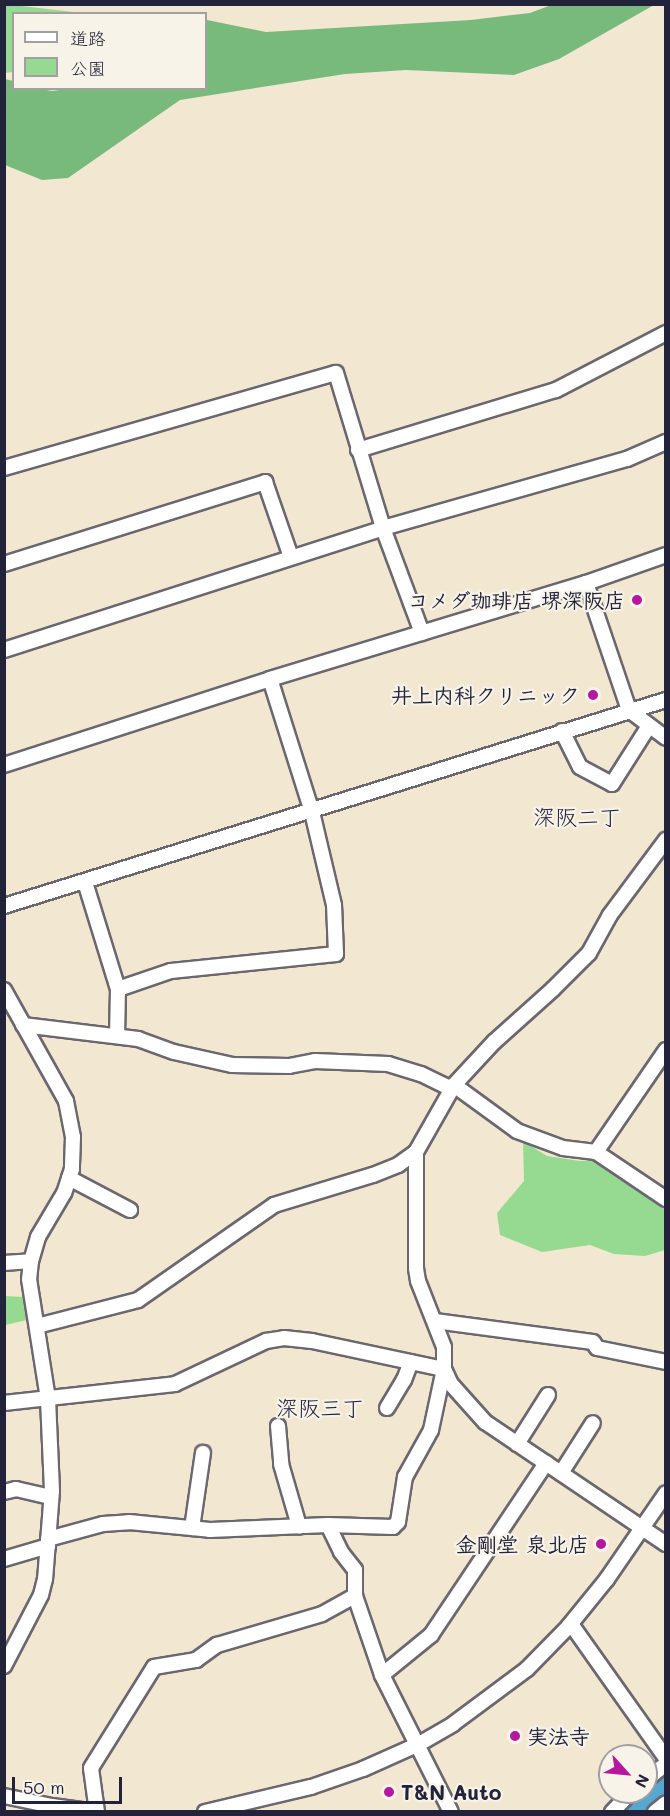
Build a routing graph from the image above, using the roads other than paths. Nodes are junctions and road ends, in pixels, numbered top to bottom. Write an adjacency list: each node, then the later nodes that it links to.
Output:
1 (666, 333): 3 (street)
2 (666, 442): 5 (street)
3 (358, 450): 4 (street); 5 (street)
4 (4, 468)
5 (383, 528): 7 (street); 10 (street)
6 (666, 555): 9 (street)
7 (291, 557): 8 (street); 11 (street)
8 (4, 564)
9 (586, 583): 10 (street); 14 (street)
10 (422, 633): 12 (street)
11 (4, 650)
12 (270, 679): 18 (street); 19 (street)
13 (666, 700): 14 (street)
14 (629, 710): 15 (street); 16 (street)
15 (649, 726): 16 (street); 17 (street)
16 (562, 731): 19 (street)
17 (666, 738)
18 (4, 765)
19 (312, 812): 21 (street); 23 (street)
20 (663, 849): 28 (street)
21 (84, 882): 22 (street); 23 (street)
22 (4, 906)
23 (118, 989): 26 (street)
24 (4, 990): 25 (street)
25 (15, 1017): 26 (street); 31 (street)
26 (117, 1036): 28 (street)
27 (666, 1050): 30 (street)
28 (453, 1087): 29 (street); 30 (street)
29 (416, 1152): 36 (street); 37 (street)
30 (596, 1152): 32 (street)
31 (69, 1178): 33 (street); 34 (street)
32 (666, 1199)
33 (130, 1210)
34 (31, 1261): 35 (street); 37 (street)
35 (4, 1263)
36 (435, 1321): 39 (street); 40 (street)
37 (37, 1326): 42 (street)
38 (411, 1362): 40 (street); 42 (street); 44 (street)
39 (666, 1362)
40 (444, 1369): 47 (street); 54 (street)
41 (548, 1395): 47 (street)
42 (48, 1399): 43 (street); 53 (street)
43 (4, 1403)
44 (387, 1408)
45 (593, 1423): 50 (street)
46 (278, 1426): 55 (street)
47 (517, 1444): 49 (street)
48 (203, 1453): 56 (street)
49 (546, 1463): 50 (street); 64 (street)
50 (561, 1473): 57 (street)
51 (4, 1492): 53 (street)
52 (666, 1493): 57 (street)
53 (51, 1497): 58 (street)
54 (328, 1525): 55 (street); 61 (street)
55 (299, 1526): 56 (street)
56 (192, 1528): 58 (street)
57 (642, 1528): 59 (street); 62 (street)
58 (48, 1542): 60 (street); 63 (street)
59 (666, 1544)
60 (4, 1559)
61 (355, 1596): 64 (street); 69 (street)
62 (571, 1624): 65 (street); 66 (street)
63 (4, 1666)
64 (382, 1675): 65 (street)
65 (419, 1744): 70 (street); 71 (street)
66 (666, 1758)
67 (4, 1796): 69 (street)
68 (666, 1803): 72 (street)
69 (97, 1812)
70 (205, 1812)
71 (451, 1812)
72 (655, 1812)

